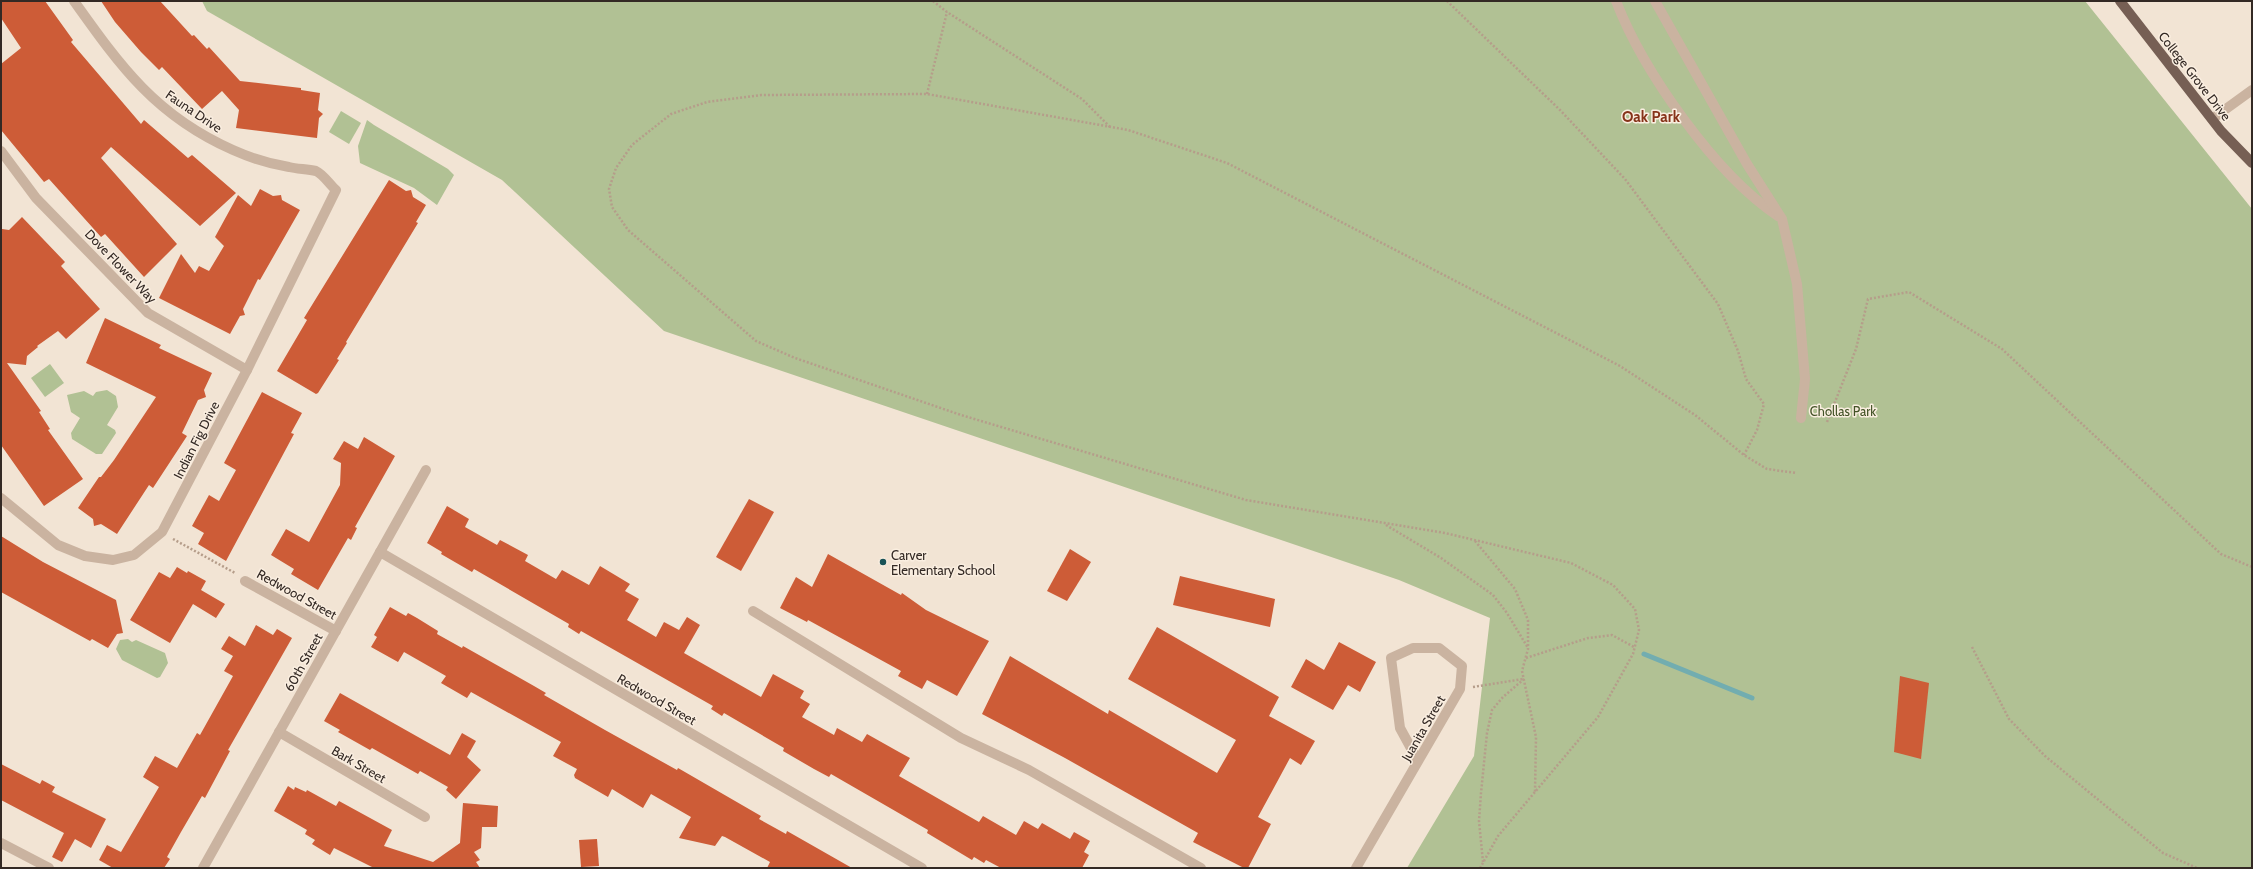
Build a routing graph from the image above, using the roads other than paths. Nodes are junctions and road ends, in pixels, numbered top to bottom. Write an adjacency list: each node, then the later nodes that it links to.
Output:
1 (74, 1): 9 (street, Fauna Drive)
2 (1616, 1): 10 (street)
3 (1655, 1): 10 (street)
4 (2120, 1): 6 (main road, College Grove Drive)
5 (2252, 90): 6 (street)
6 (2212, 119): 8 (main road, College Grove Drive)
7 (1, 151): 11 (street, Dove Flower Way)
8 (2252, 163)
9 (336, 190): 11 (street, Indian Fig Drive)
10 (1782, 219): 12 (street)
11 (247, 370): 14 (street, Indian Fig Drive)
12 (1801, 418)
13 (426, 470): 15 (street, 60th Street)
14 (1, 498)
15 (380, 552): 18 (street, 60th Street); 25 (street, Redwood Street)
16 (245, 581): 18 (street, Redwood Street)
17 (752, 611): 26 (street)
18 (336, 631): 19 (street, 60th Street)
19 (279, 732): 21 (street, Bark Street); 24 (street, 60th Street)
20 (1418, 761): 20 (street, Juanita Street); 27 (street, Juanita Street)
21 (426, 817)
22 (1, 843): 23 (street)
23 (49, 868)
24 (203, 868)
25 (922, 868)
26 (1201, 868)
27 (1356, 868)

